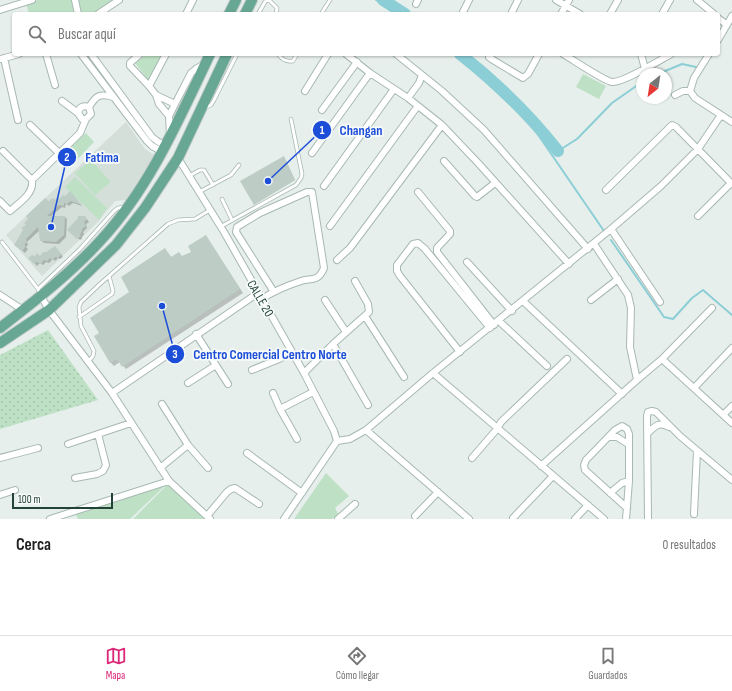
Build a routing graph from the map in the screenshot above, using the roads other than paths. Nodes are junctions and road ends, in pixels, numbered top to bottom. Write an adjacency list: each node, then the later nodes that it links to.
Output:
1 (30, 0): 15 (street)
2 (75, 0): 16 (street)
3 (119, 0): 17 (street)
4 (193, 0): 18 (street)
5 (236, 0): 19 (main road)
6 (267, 0): 20 (lane); 21 (lane)
7 (330, 0): 22 (lane)
8 (469, 0): 23 (street)
9 (518, 0): 24 (street)
10 (556, 0): 14 (street)
11 (618, 0): 27 (street)
12 (670, 0): 28 (street)
13 (701, 1): 29 (street)
14 (568, 3): 25 (street); 26 (street)
15 (0, 10)
16 (78, 12)
17 (101, 12)
18 (187, 12)
19 (230, 12)
20 (259, 12)
21 (277, 12)
22 (322, 12)
23 (463, 12)
24 (512, 12)
25 (562, 12)
26 (578, 12)
27 (611, 12)
28 (663, 12)
29 (712, 12)
30 (732, 16): 32 (street)
31 (720, 20): 32 (street)
32 (727, 25): 33 (street)
33 (720, 37)
34 (12, 56): 55 (street)
35 (47, 56): 64 (street)
36 (83, 56): 72 (street)
37 (92, 56): 69 (street)
38 (138, 56): 65 (street)
39 (165, 56): 65 (street)
40 (209, 56): 58 (main road)
41 (226, 56): 78 (main road)
42 (236, 56): 78 (lane)
43 (280, 56): 44 (lane)
44 (296, 56)
45 (327, 56): 67 (street)
46 (349, 56): 56 (street)
47 (398, 56): 63 (street)
48 (489, 56): 49 (street)
49 (538, 56)
50 (566, 56): 62 (street)
51 (642, 56): 59 (street)
52 (656, 56): 57 (street)
53 (668, 56): 57 (street)
54 (708, 56): 68 (street)
55 (2, 58): 85 (street)
56 (357, 62): 61 (street); 79 (street)
57 (657, 62): 60 (street)
58 (205, 64): 75 (street); 89 (main road)
59 (645, 68)
60 (647, 68)
61 (370, 73): 66 (street); 93 (street)
62 (636, 73)
63 (422, 75): 73 (street); 116 (street)
64 (55, 85)
65 (150, 86): 70 (street)
66 (394, 89): 73 (street); 102 (street)
67 (305, 91)
68 (690, 91): 71 (street); 81 (street)
69 (120, 94): 72 (street); 89 (street)
70 (156, 95): 75 (street); 82 (street)
71 (675, 95)
72 (113, 96): 77 (street); 89 (street)
73 (408, 98): 76 (street)
74 (62, 101): 80 (street)
75 (175, 104): 82 (street)
76 (418, 107): 88 (street); 111 (street)
77 (89, 108): 80 (street); 83 (street)
78 (201, 110): 94 (main road)
79 (322, 110)
80 (78, 113): 83 (street)
81 (721, 115): 86 (street); 90 (street)
82 (169, 116): 89 (street)
83 (86, 119): 92 (street)
84 (291, 119): 110 (lane)
85 (18, 120)
86 (732, 122)
87 (30, 125): 92 (street)
88 (442, 125): 99 (street); 117 (street)
89 (167, 145): 124 (main road)
90 (698, 149): 100 (street); 103 (street); 113 (street)
91 (3, 151): 98 (street)
92 (59, 153): 98 (street)
93 (312, 153)
94 (178, 158): 97 (street, CALLE 20); 134 (main road)
95 (444, 161): 99 (street)
96 (239, 164): 101 (lane)
97 (189, 176): 101 (lane); 104 (street, CALLE 20)
98 (32, 180): 107 (street)
99 (495, 183): 119 (street)
100 (732, 184): 109 (street)
101 (213, 185): 104 (lane)
102 (324, 186)
103 (606, 190)
104 (199, 192): 108 (street, CALLE 20)
105 (418, 192): 138 (street)
106 (222, 200): 110 (lane)
107 (0, 201)
108 (210, 209): 112 (street, CALLE 20); 120 (lane)
109 (698, 216)
110 (232, 220): 112 (lane)
111 (330, 226)
112 (220, 227): 125 (street, CALLE 20)
113 (611, 230): 115 (street); 131 (street)
114 (2, 242): 124 (lane)
115 (594, 244): 116 (street); 121 (street)
116 (588, 249): 119 (street)
117 (337, 260)
118 (467, 262): 135 (street)
119 (569, 264): 130 (street)
120 (109, 276): 137 (lane); 137 (lane)
121 (618, 279): 129 (street); 156 (street)
122 (355, 281): 136 (street)
123 (274, 292): 123 (street); 127 (street)
124 (40, 293): 133 (main road); 134 (street)
125 (258, 293): 127 (street, CALLE 20); 141 (street)
126 (0, 295): 133 (street)
127 (262, 299): 145 (street, CALLE 20)
128 (325, 300): 140 (street)
129 (591, 300)
130 (523, 301): 135 (street); 163 (street)
131 (660, 302)
132 (712, 308): 148 (street)
133 (23, 310): 139 (main road)
134 (49, 310): 142 (main road); 149 (street)
135 (512, 311): 138 (street)
136 (365, 316): 140 (street); 155 (street)
137 (79, 317): 149 (lane)
138 (495, 324): 146 (street); 146 (street); 151 (street)
139 (0, 328)
140 (346, 332): 143 (street)
141 (196, 334): 150 (street); 161 (street)
142 (0, 343)
143 (333, 344): 153 (street); 165 (street)
144 (732, 348): 159 (street)
145 (292, 352): 152 (street); 153 (street, CALLE 20)
146 (460, 352): 154 (street)
147 (567, 359): 171 (street)
148 (662, 359): 156 (street); 159 (street)
149 (88, 362): 161 (street)
150 (216, 365): 157 (street); 158 (street)
151 (546, 366)
152 (252, 370)
153 (304, 373): 160 (street, CALLE 20)
154 (434, 373): 171 (street); 173 (street)
155 (404, 377)
156 (637, 380): 163 (street)
157 (188, 383)
158 (228, 384)
159 (694, 388): 168 (street)
160 (313, 392): 167 (street); 178 (street, CALLE 20)
161 (112, 393): 169 (street)
162 (273, 393): 167 (street)
163 (622, 394): 187 (street)
164 (162, 404): 181 (street)
165 (368, 405)
166 (732, 406): 168 (street)
167 (280, 409): 177 (street)
168 (723, 415): 170 (street)
169 (131, 423): 175 (street); 188 (street)
170 (732, 423)
171 (497, 428): 186 (street); 187 (street)
172 (673, 429): 174 (street); 174 (street); 183 (street)
173 (366, 430): 178 (street); 196 (street)
174 (648, 433): 215 (street)
175 (98, 434): 179 (street); 191 (street)
176 (609, 437): 180 (street); 180 (street); 198 (street)
177 (297, 438)
178 (338, 441): 197 (street)
179 (68, 444)
180 (628, 444): 194 (street)
181 (188, 445): 188 (street); 189 (street)
182 (38, 448): 185 (street)
183 (697, 451): 192 (street); 204 (street)
184 (247, 453): 197 (street)
185 (0, 458)
186 (472, 458)
187 (541, 466): 190 (street)
188 (160, 468): 193 (street)
189 (208, 468)
190 (553, 476): 202 (street); 207 (street)
191 (75, 478)
192 (732, 480)
193 (169, 481): 206 (street); 208 (street)
194 (629, 481): 198 (street); 203 (street)
195 (15, 490): 199 (street)
196 (438, 492): 205 (street); 211 (street)
197 (302, 493): 209 (street)
198 (610, 493): 203 (street)
199 (0, 495)
200 (259, 504): 206 (street)
201 (355, 504): 210 (street)
202 (588, 506): 212 (street); 213 (street)
203 (627, 508): 214 (street)
204 (694, 514)
205 (415, 516)
206 (209, 518)
207 (513, 518)
208 (50, 519)
209 (284, 519)
210 (338, 519)
211 (469, 519)
212 (575, 519)
213 (604, 519)
214 (626, 519)
215 (648, 519)

